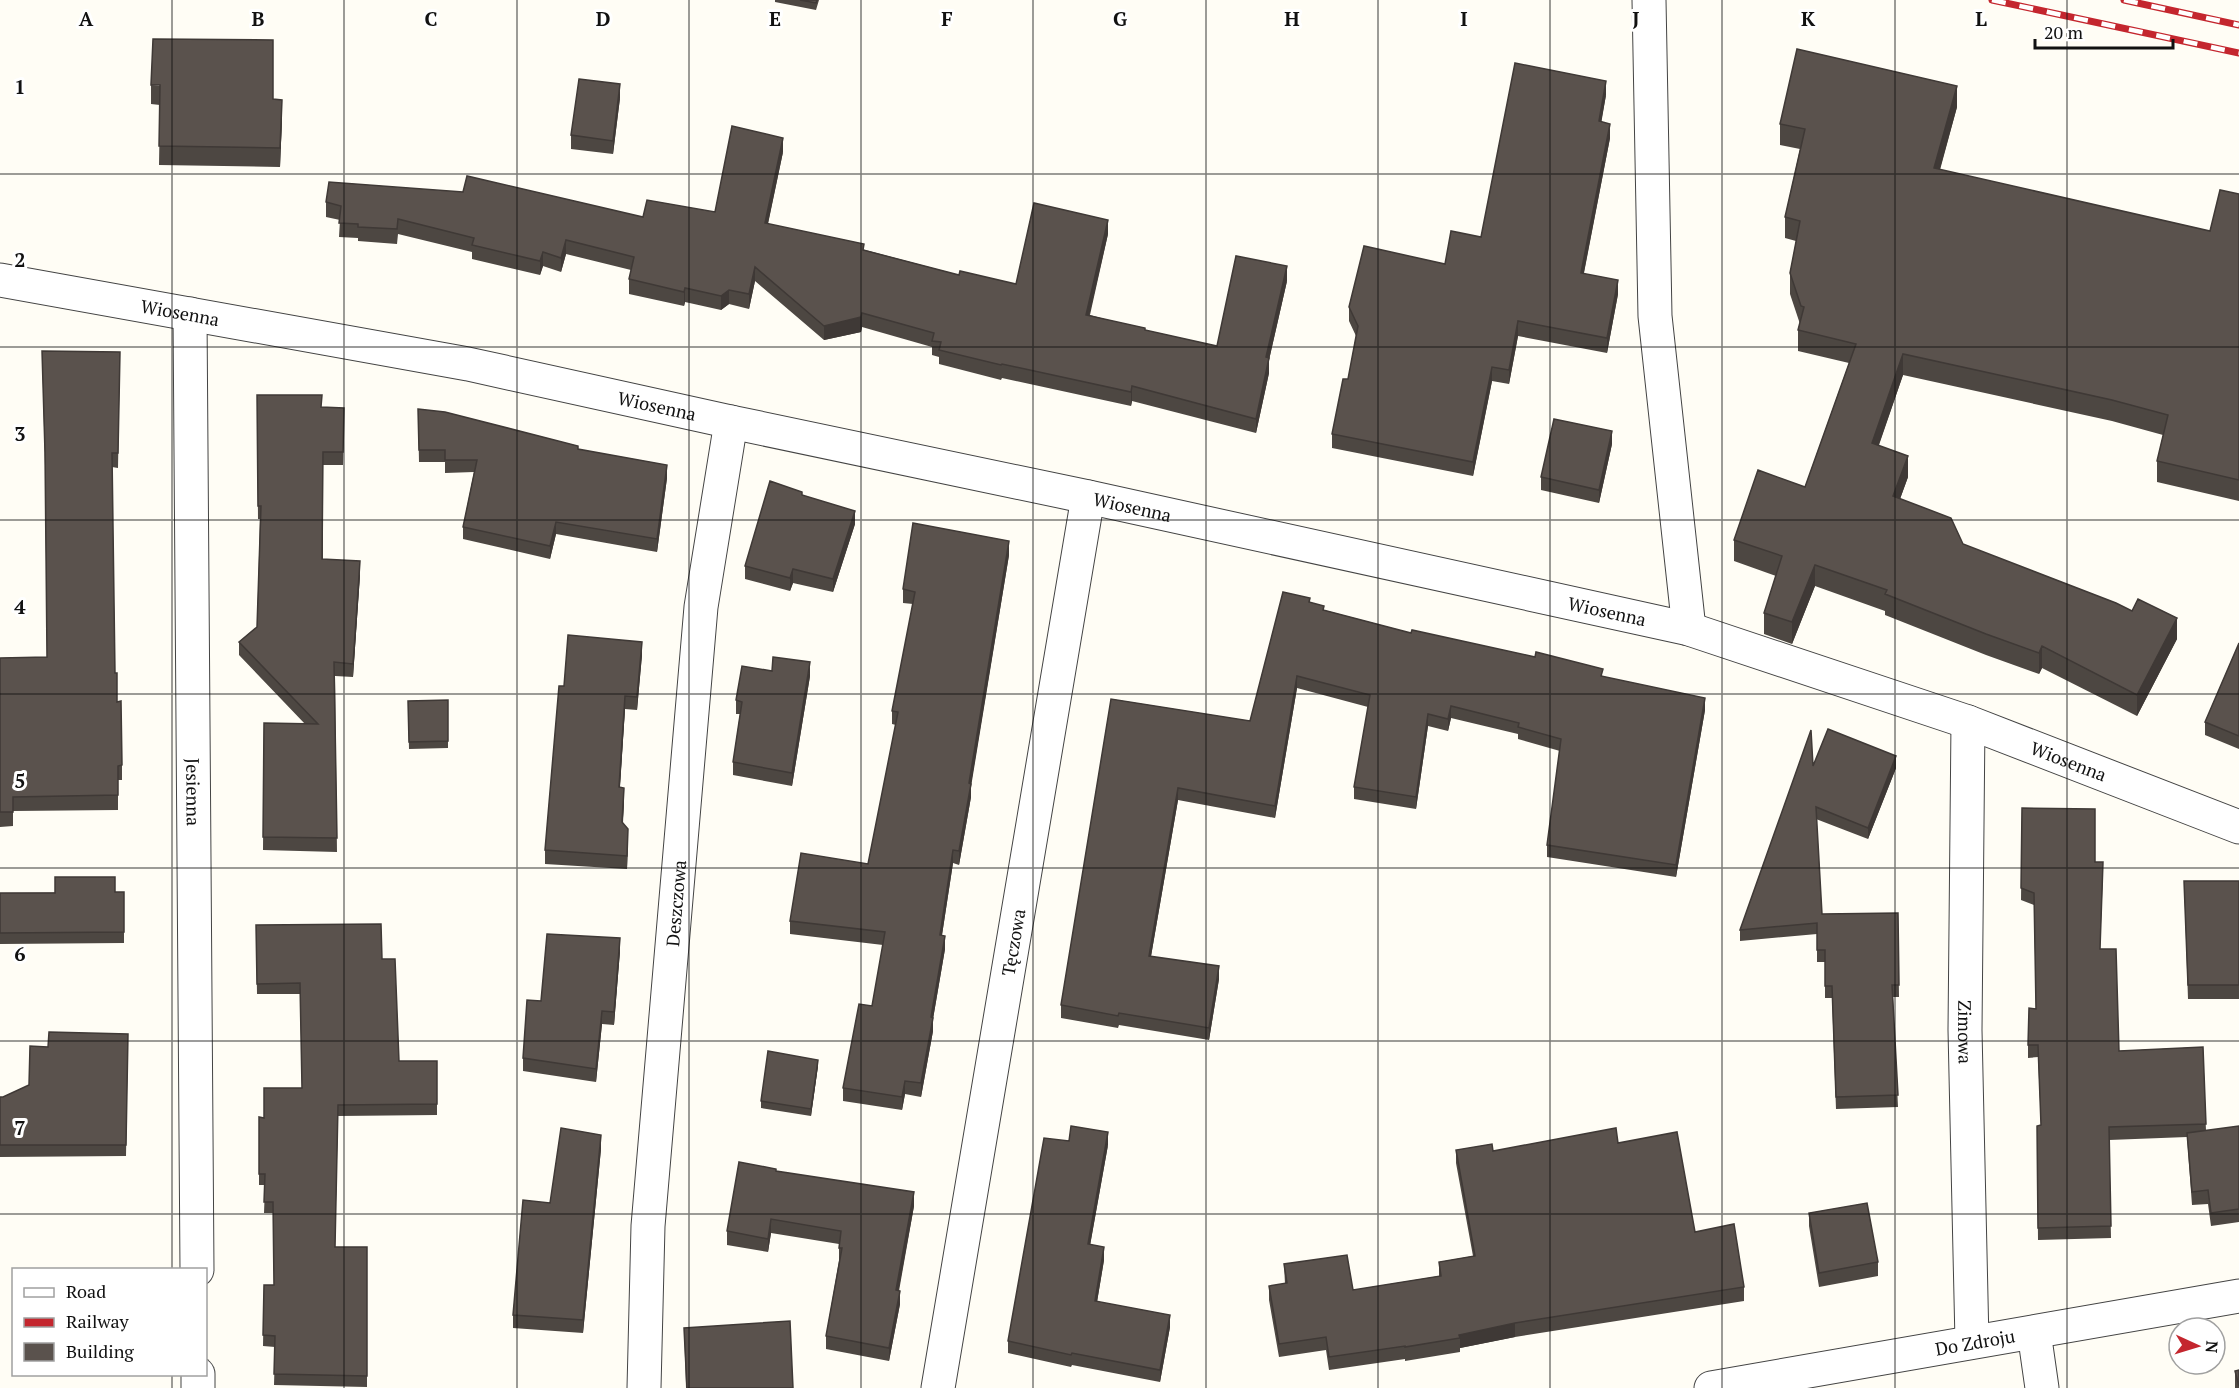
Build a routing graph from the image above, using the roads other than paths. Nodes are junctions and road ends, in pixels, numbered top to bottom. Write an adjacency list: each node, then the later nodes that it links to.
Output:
1 (1649, 0): 6 (street)
2 (0, 280): 3 (street, Wiosenna)
3 (190, 314): 4 (street, Wiosenna); 9 (street, Jesienna)
4 (731, 422): 5 (street, Wiosenna); 13 (street, Deszczowa)
5 (1088, 497): 6 (street, Wiosenna); 14 (street, Tęczowa)
6 (1689, 629): 7 (street, Wiosenna)
7 (1968, 722): 8 (street, Wiosenna); 12 (street, Zimowa)
8 (2239, 827)
9 (197, 1268)
10 (2239, 1296): 11 (street, Do Zdroju)
11 (2034, 1332): 12 (street, Do Zdroju); 16 (street)
12 (1971, 1342): 15 (street, Do Zdroju)
13 (644, 1388)
14 (938, 1388)
15 (1711, 1388)
16 (2042, 1388)

